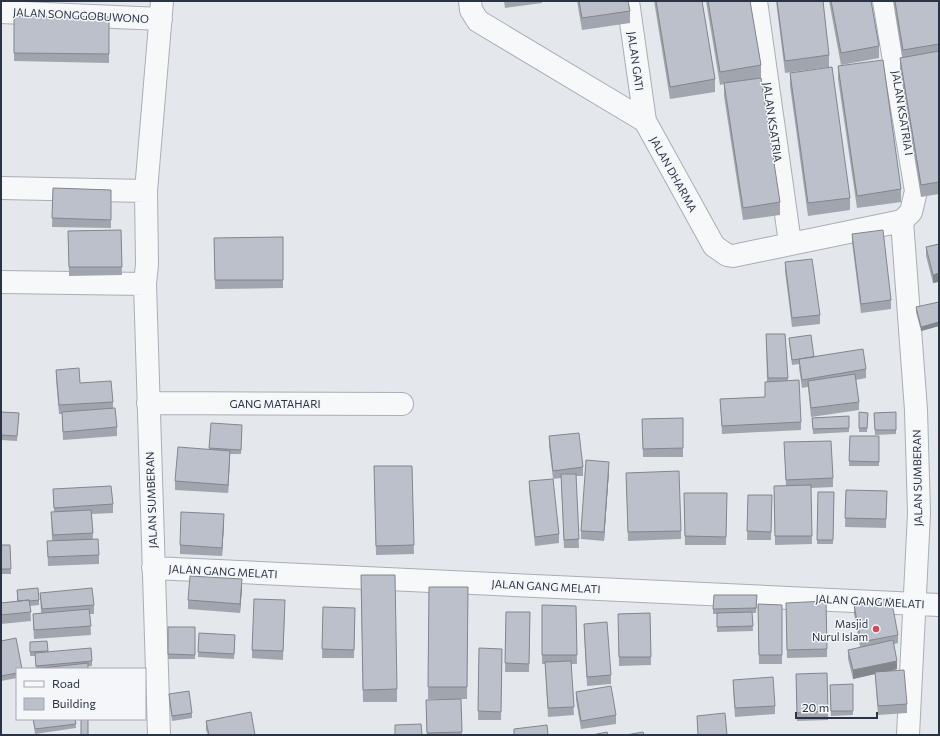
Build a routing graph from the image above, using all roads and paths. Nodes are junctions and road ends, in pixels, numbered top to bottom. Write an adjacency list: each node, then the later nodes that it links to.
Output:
1 (470, 1): 7 (street)
2 (628, 1): 7 (street, JALAN GATI)
3 (756, 1): 11 (street, JALAN KSATRIA)
4 (884, 1): 10 (street, JALAN KSATRIA I)
5 (162, 10): 6 (street, JALAN SONGGOBUWONO); 9 (street, JALAN SUMBERAN)
6 (1, 12)
7 (645, 121): 11 (street, JALAN DHARMA)
8 (1, 188): 9 (street)
9 (146, 191): 12 (street, JALAN SUMBERAN)
10 (902, 221): 11 (street, JALAN DHARMA); 17 (street, JALAN SUMBERAN)
11 (790, 243)
12 (146, 274): 13 (street); 14 (street, JALAN SUMBERAN)
13 (1, 282)
14 (148, 403): 15 (street, GANG MATAHARI); 16 (street, JALAN SUMBERAN)
15 (402, 404)
16 (153, 568): 17 (street, JALAN GANG MELATI); 19 (street, JALAN SUMBERAN)
17 (914, 602): 18 (street, JALAN GANG MELATI); 20 (street, JALAN SUMBERAN)
18 (939, 605)
19 (159, 735)
20 (908, 735)

